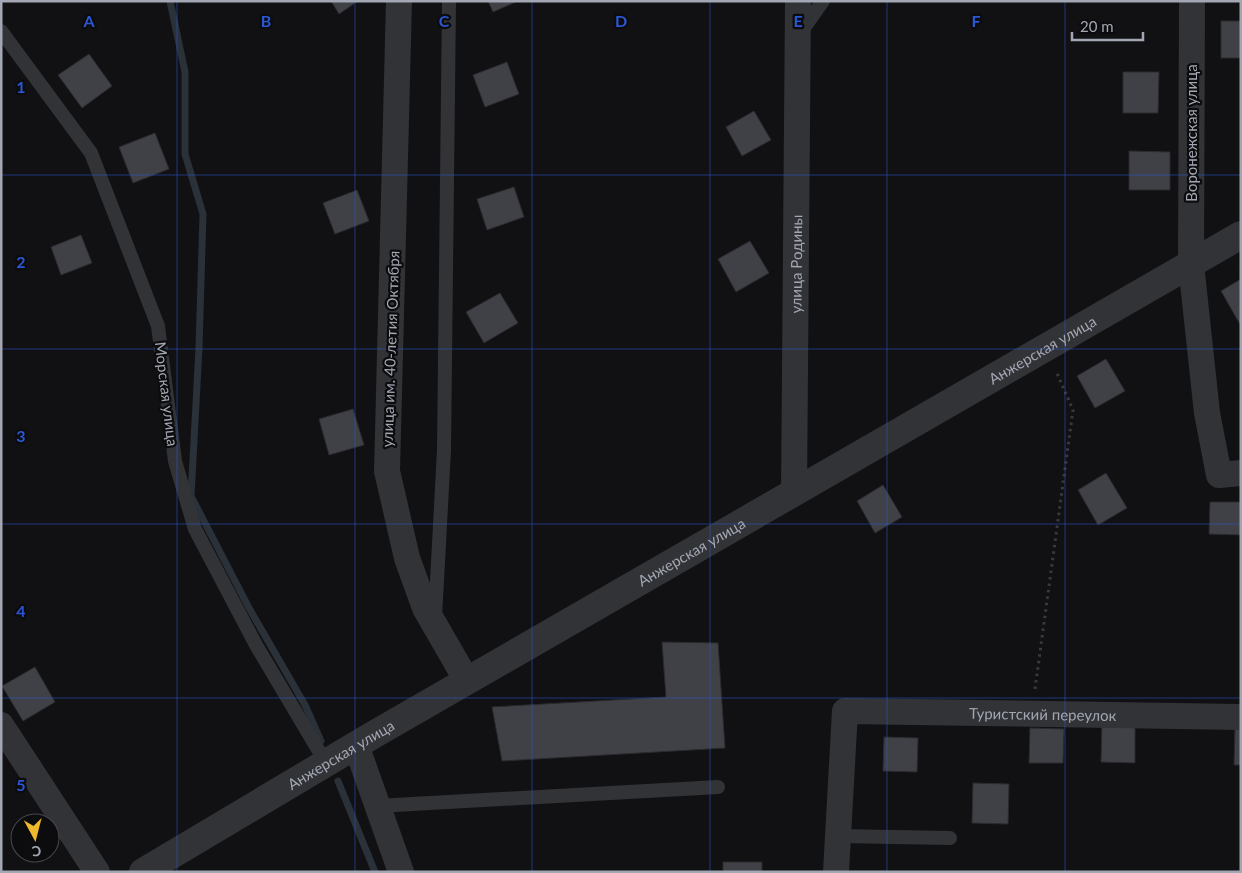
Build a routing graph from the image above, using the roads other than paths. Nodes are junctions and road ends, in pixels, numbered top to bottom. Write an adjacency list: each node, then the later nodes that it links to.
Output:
1 (399, 1): 12 (street, улица им. 40-летия Октября)
2 (449, 1): 12 (lane)
3 (798, 1): 7 (street, улица Родины)
4 (823, 1): 7 (lane)
5 (1192, 1): 9 (street, Воронежская улица)
6 (1, 31): 17 (lane, Морская улица)
7 (798, 36): 11 (street, улица Родины)
8 (1241, 235): 9 (street, Анжерская улица)
9 (1191, 264): 10 (street, Воронежская улица); 11 (street, Анжерская улица)
10 (1230, 474)
11 (794, 492): 13 (street, Анжерская улица)
12 (434, 624): 13 (street, улица им. 40-летия Октября)
13 (467, 680): 16 (street, Анжерская улица)
14 (1241, 717): 20 (street, Туристский переулок)
15 (1, 725): 22 (street)
16 (356, 745): 17 (street, Анжерская улица); 19 (street)
17 (326, 763): 23 (street, Анжерская улица)
18 (718, 787): 19 (lane)
19 (377, 806): 24 (street)
20 (838, 836): 21 (lane); 25 (street)
21 (950, 838)
22 (97, 872)
23 (143, 872)
24 (400, 872)
25 (836, 872)

